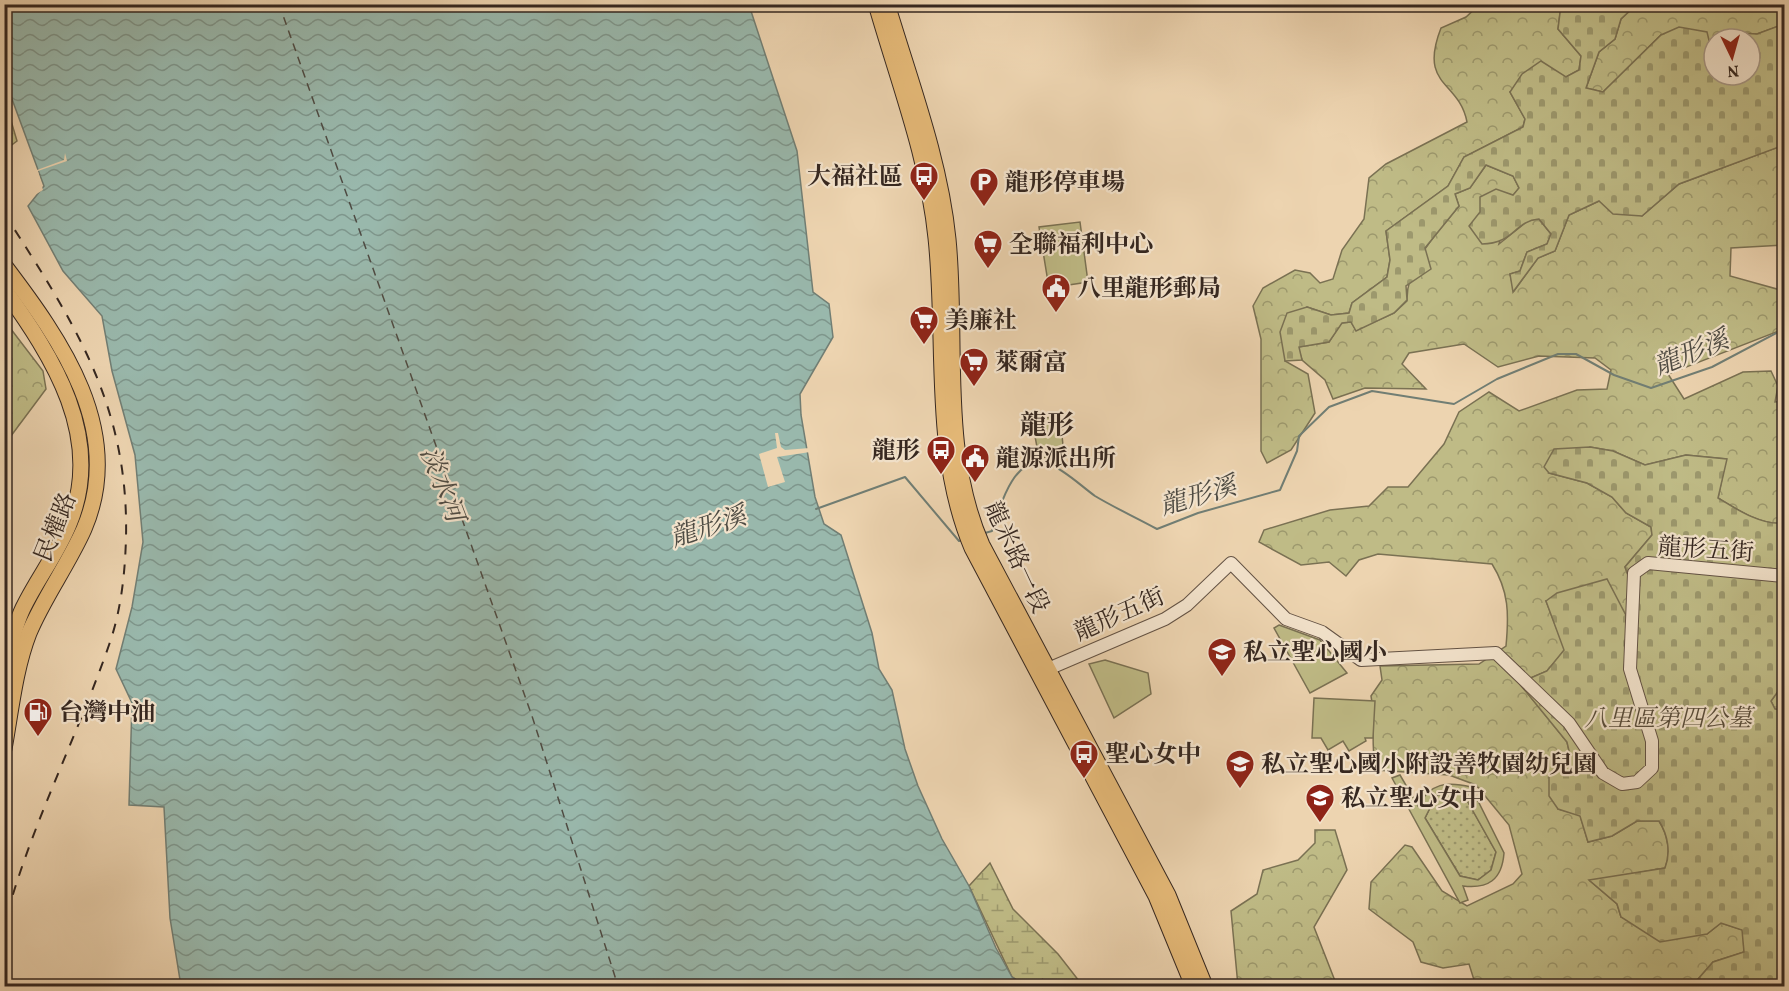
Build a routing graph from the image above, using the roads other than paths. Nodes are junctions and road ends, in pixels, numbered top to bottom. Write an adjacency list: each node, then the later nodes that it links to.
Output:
1 (876, 4): 5 (main road, 龍米路一段)
2 (887, 4): 5 (main road, 龍米路一段)
3 (4, 265): 9 (main road, 民權路)
4 (4, 289): 7 (main road, 民權路)
5 (963, 510): 8 (main road, 龍米路一段)
6 (1785, 576): 8 (street, 龍形五街)
7 (4, 669)
8 (1042, 671): 10 (main road, 龍米路一段)
9 (4, 749)
10 (1170, 912): 11 (main road, 龍米路一段); 12 (main road, 龍米路一段)
11 (1193, 987)
12 (1205, 987)

